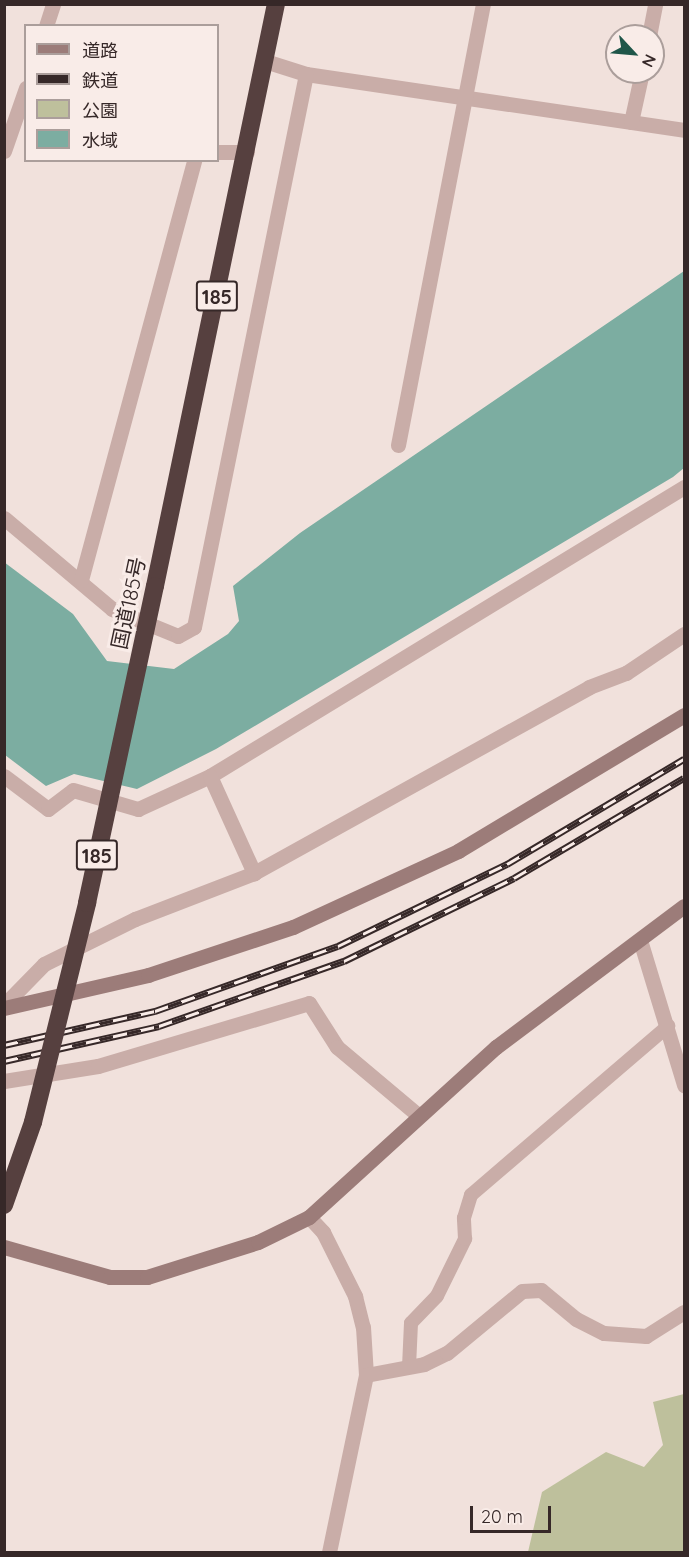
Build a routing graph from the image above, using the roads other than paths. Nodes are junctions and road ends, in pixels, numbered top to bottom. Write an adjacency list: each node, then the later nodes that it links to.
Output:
1 (53, 4): 5 (street)
2 (276, 4): 7 (highway, 国道185号 / 185)
3 (483, 4): 11 (street)
4 (656, 4): 6 (street)
5 (47, 24)
6 (652, 24)
7 (265, 61): 8 (street); 16 (highway, 国道185号 / 185)
8 (306, 74): 11 (street); 21 (street)
9 (640, 84): 12 (street)
10 (24, 94): 14 (street)
11 (464, 97): 12 (street); 18 (street)
12 (632, 122): 13 (street)
13 (684, 130)
14 (4, 151)
15 (219, 152): 16 (street)
16 (247, 152): 34 (highway, 国道185号 / 185, bridge)
17 (193, 162): 21 (street)
18 (398, 445)
19 (684, 487): 25 (street)
20 (4, 518): 21 (street)
21 (81, 580)
22 (684, 634): 26 (street)
23 (684, 715): 29 (street)
24 (4, 776): 25 (street)
25 (210, 776): 26 (street)
26 (254, 873): 29 (street)
27 (684, 906): 28 (street)
28 (640, 940): 30 (street); 33 (street)
29 (4, 1007)
30 (668, 1026): 32 (street); 38 (lane)
31 (4, 1081): 33 (street)
32 (684, 1085)
33 (418, 1114): 35 (street)
34 (4, 1205)
35 (309, 1217): 36 (street); 39 (street)
36 (4, 1247)
37 (684, 1311): 38 (street)
38 (409, 1367): 39 (street)
39 (366, 1375): 40 (street)
40 (329, 1552)

